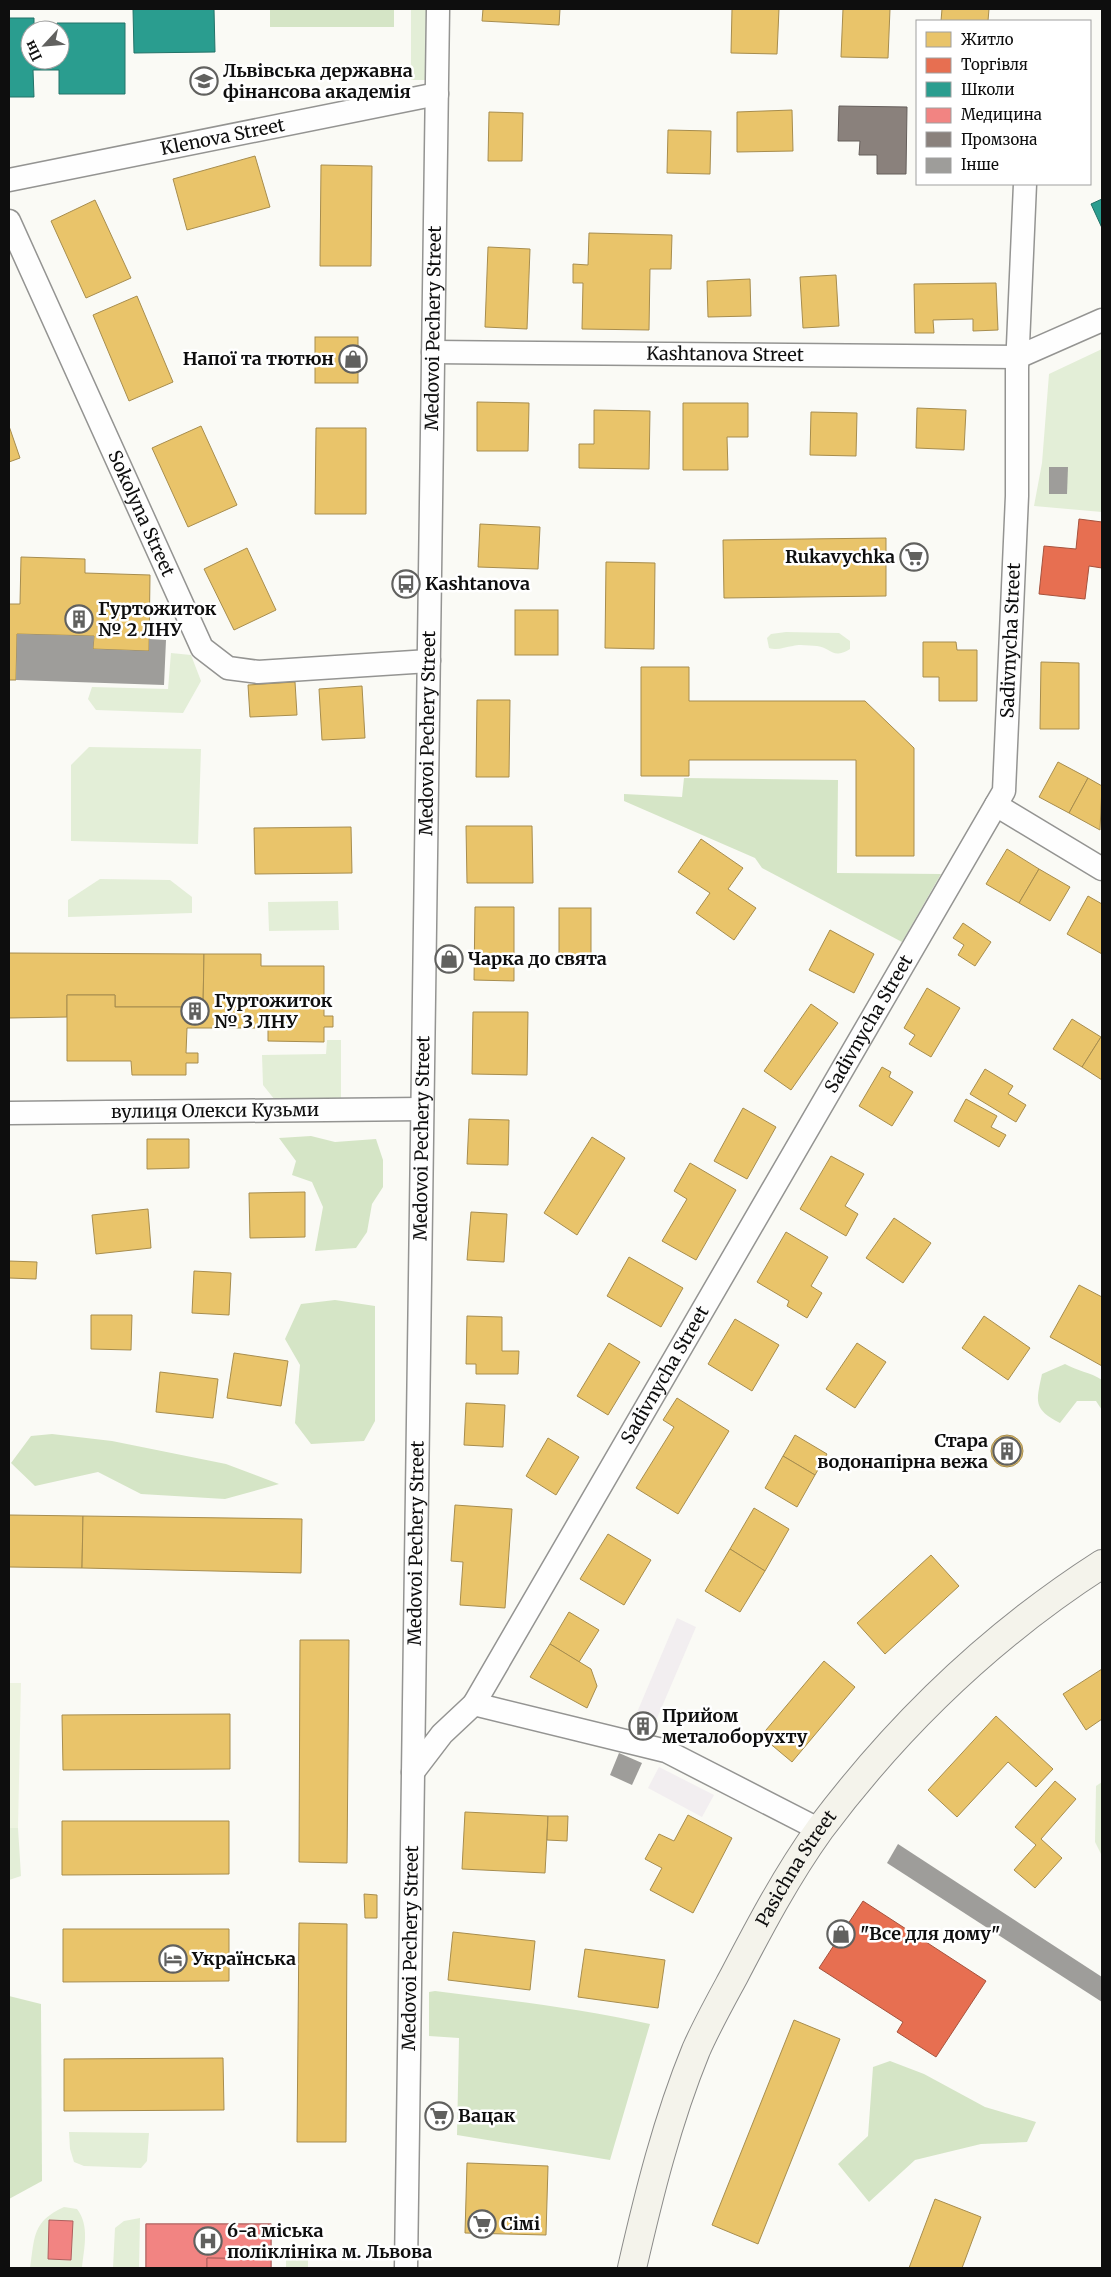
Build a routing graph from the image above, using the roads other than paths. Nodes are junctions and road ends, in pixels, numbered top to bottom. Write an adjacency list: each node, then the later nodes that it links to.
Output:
1 (438, 9): 2 (street, Medovoi Pechery Street)
2 (437, 94): 3 (street, Klenova Street); 7 (street, Medovoi Pechery Street)
3 (9, 180)
4 (1025, 185): 8 (street, Sadivnycha Street)
5 (9, 221): 9 (street, Sokolyna Street)
6 (1102, 320): 8 (street)
7 (433, 352): 8 (street, Kashtanova Street); 9 (street, Medovoi Pechery Street)
8 (1018, 356): 10 (street, Sadivnycha Street)
9 (429, 661): 12 (street, Medovoi Pechery Street)
10 (996, 805): 11 (street); 15 (street, Sadivnycha Street)
11 (1102, 869)
12 (422, 1109): 13 (street, вулиця Олекси Кузьми); 16 (street, Medovoi Pechery Street)
13 (9, 1113)
14 (1102, 1564): 17 (main road, Pasichna Street)
15 (474, 1704): 16 (street, Sadivnycha Street); 17 (street)
16 (413, 1772): 18 (street, Medovoi Pechery Street)
17 (820, 1830): 19 (main road, Pasichna Street)
18 (406, 2268)
19 (632, 2268)

